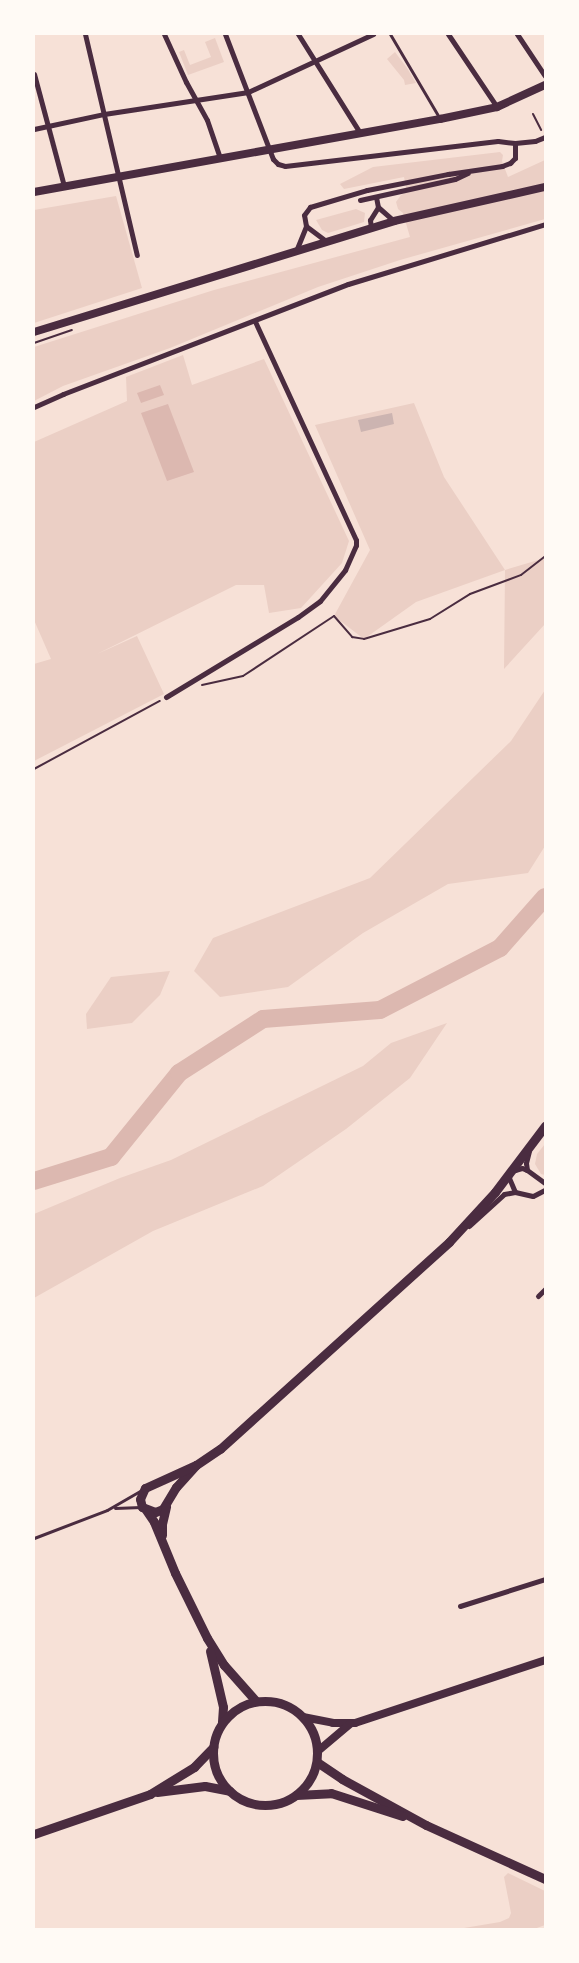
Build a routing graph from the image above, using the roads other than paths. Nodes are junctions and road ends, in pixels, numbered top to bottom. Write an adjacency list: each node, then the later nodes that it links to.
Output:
1 (85, 34): 16 (street)
2 (164, 34): 14 (street)
3 (225, 34): 13 (street)
4 (298, 34): 9 (street)
5 (373, 34): 9 (street)
6 (390, 34): 17 (lane)
7 (448, 34): 15 (street)
8 (517, 34): 11 (street)
9 (315, 61): 13 (street); 20 (street)
10 (34, 74): 18 (street)
11 (545, 76)
12 (545, 85): 15 (street)
13 (248, 92): 14 (street); 23 (street)
14 (196, 100): 16 (street); 24 (street)
15 (497, 107): 17 (street)
16 (104, 114): 18 (street); 26 (street)
17 (440, 119): 20 (street)
18 (48, 126): 19 (street); 27 (street)
19 (34, 128)
20 (360, 133): 23 (street)
21 (544, 135): 22 (street)
22 (515, 143): 23 (street); 25 (street)
23 (270, 150): 24 (street)
24 (220, 158): 26 (street)
25 (474, 171): 30 (street); 35 (street)
26 (119, 176): 27 (street); 39 (street)
27 (64, 186): 29 (street)
28 (545, 187): 33 (street)
29 (34, 192)
30 (376, 197): 31 (street); 32 (street)
31 (360, 200)
32 (378, 207): 33 (street); 36 (street)
33 (394, 221): 36 (street)
34 (545, 224): 40 (street)
35 (306, 226): 37 (street); 38 (street)
36 (371, 228): 37 (street)
37 (326, 241): 38 (street)
38 (296, 251): 41 (street)
39 (137, 255)
40 (255, 321): 42 (street); 43 (street)
41 (34, 332)
42 (34, 408)
43 (166, 697)
44 (545, 1126): 45 (main road)
45 (531, 1146): 46 (street); 47 (main road)
46 (528, 1170): 47 (street); 48 (street)
47 (510, 1172): 50 (street); 51 (main road)
48 (545, 1183)
49 (545, 1190): 50 (street)
50 (516, 1192): 51 (street)
51 (449, 1242): 54 (main road)
52 (545, 1289): 53 (street)
53 (538, 1296)
54 (196, 1465): 55 (main road); 56 (main road)
55 (149, 1486): 56 (main road); 57 (main road); 58 (lane)
56 (167, 1502): 57 (main road); 60 (main road)
57 (144, 1508): 58 (lane); 60 (main road)
58 (107, 1510): 59 (lane)
59 (34, 1538)
60 (163, 1543): 63 (main road)
61 (545, 1579): 62 (street)
62 (460, 1606)
63 (207, 1638): 65 (main road); 67 (main road)
64 (545, 1660): 68 (street)
65 (256, 1701): 66 (main road); 67 (main road)
66 (304, 1717): 68 (street); 70 (main road)
67 (222, 1722): 69 (main road)
68 (350, 1724): 70 (street)
69 (213, 1747): 72 (main road); 73 (main road)
70 (318, 1751): 71 (main road)
71 (317, 1762): 74 (main road); 75 (main road)
72 (230, 1791): 73 (main road); 74 (main road)
73 (150, 1794): 76 (main road)
74 (296, 1795): 75 (main road)
75 (426, 1824): 77 (main road)
76 (34, 1834)
77 (545, 1879)

